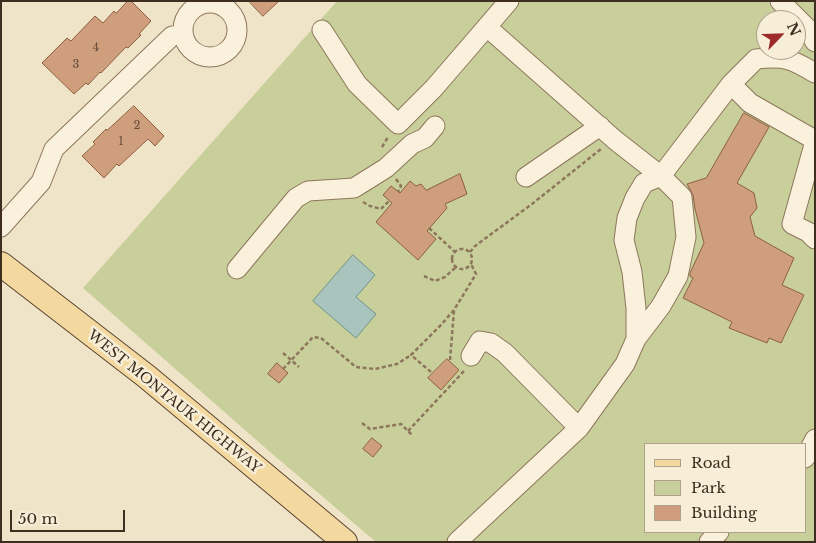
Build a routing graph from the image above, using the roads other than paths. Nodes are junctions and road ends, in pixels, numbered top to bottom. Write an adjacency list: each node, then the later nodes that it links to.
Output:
1 (509, 1): 3 (street)
2 (780, 1): 6 (street)
3 (487, 27): 4 (street); 10 (street)
4 (322, 30)
5 (183, 34): 14 (street)
6 (815, 42)
7 (815, 72): 8 (street)
8 (731, 84): 11 (street); 12 (street)
9 (435, 126): 17 (street)
10 (600, 126): 12 (street); 13 (street)
11 (815, 141): 15 (street)
12 (661, 176): 18 (street); 18 (street)
13 (526, 177)
14 (1, 227)
15 (815, 239)
16 (1, 264): 24 (main road, WEST MONTAUK HIGHWAY)
17 (237, 269)
18 (636, 339): 20 (street)
19 (471, 356): 20 (street)
20 (579, 428): 25 (street)
21 (815, 439): 22 (street)
22 (806, 456)
23 (719, 533): 26 (street)
24 (346, 542)
25 (457, 542)
26 (709, 542)

